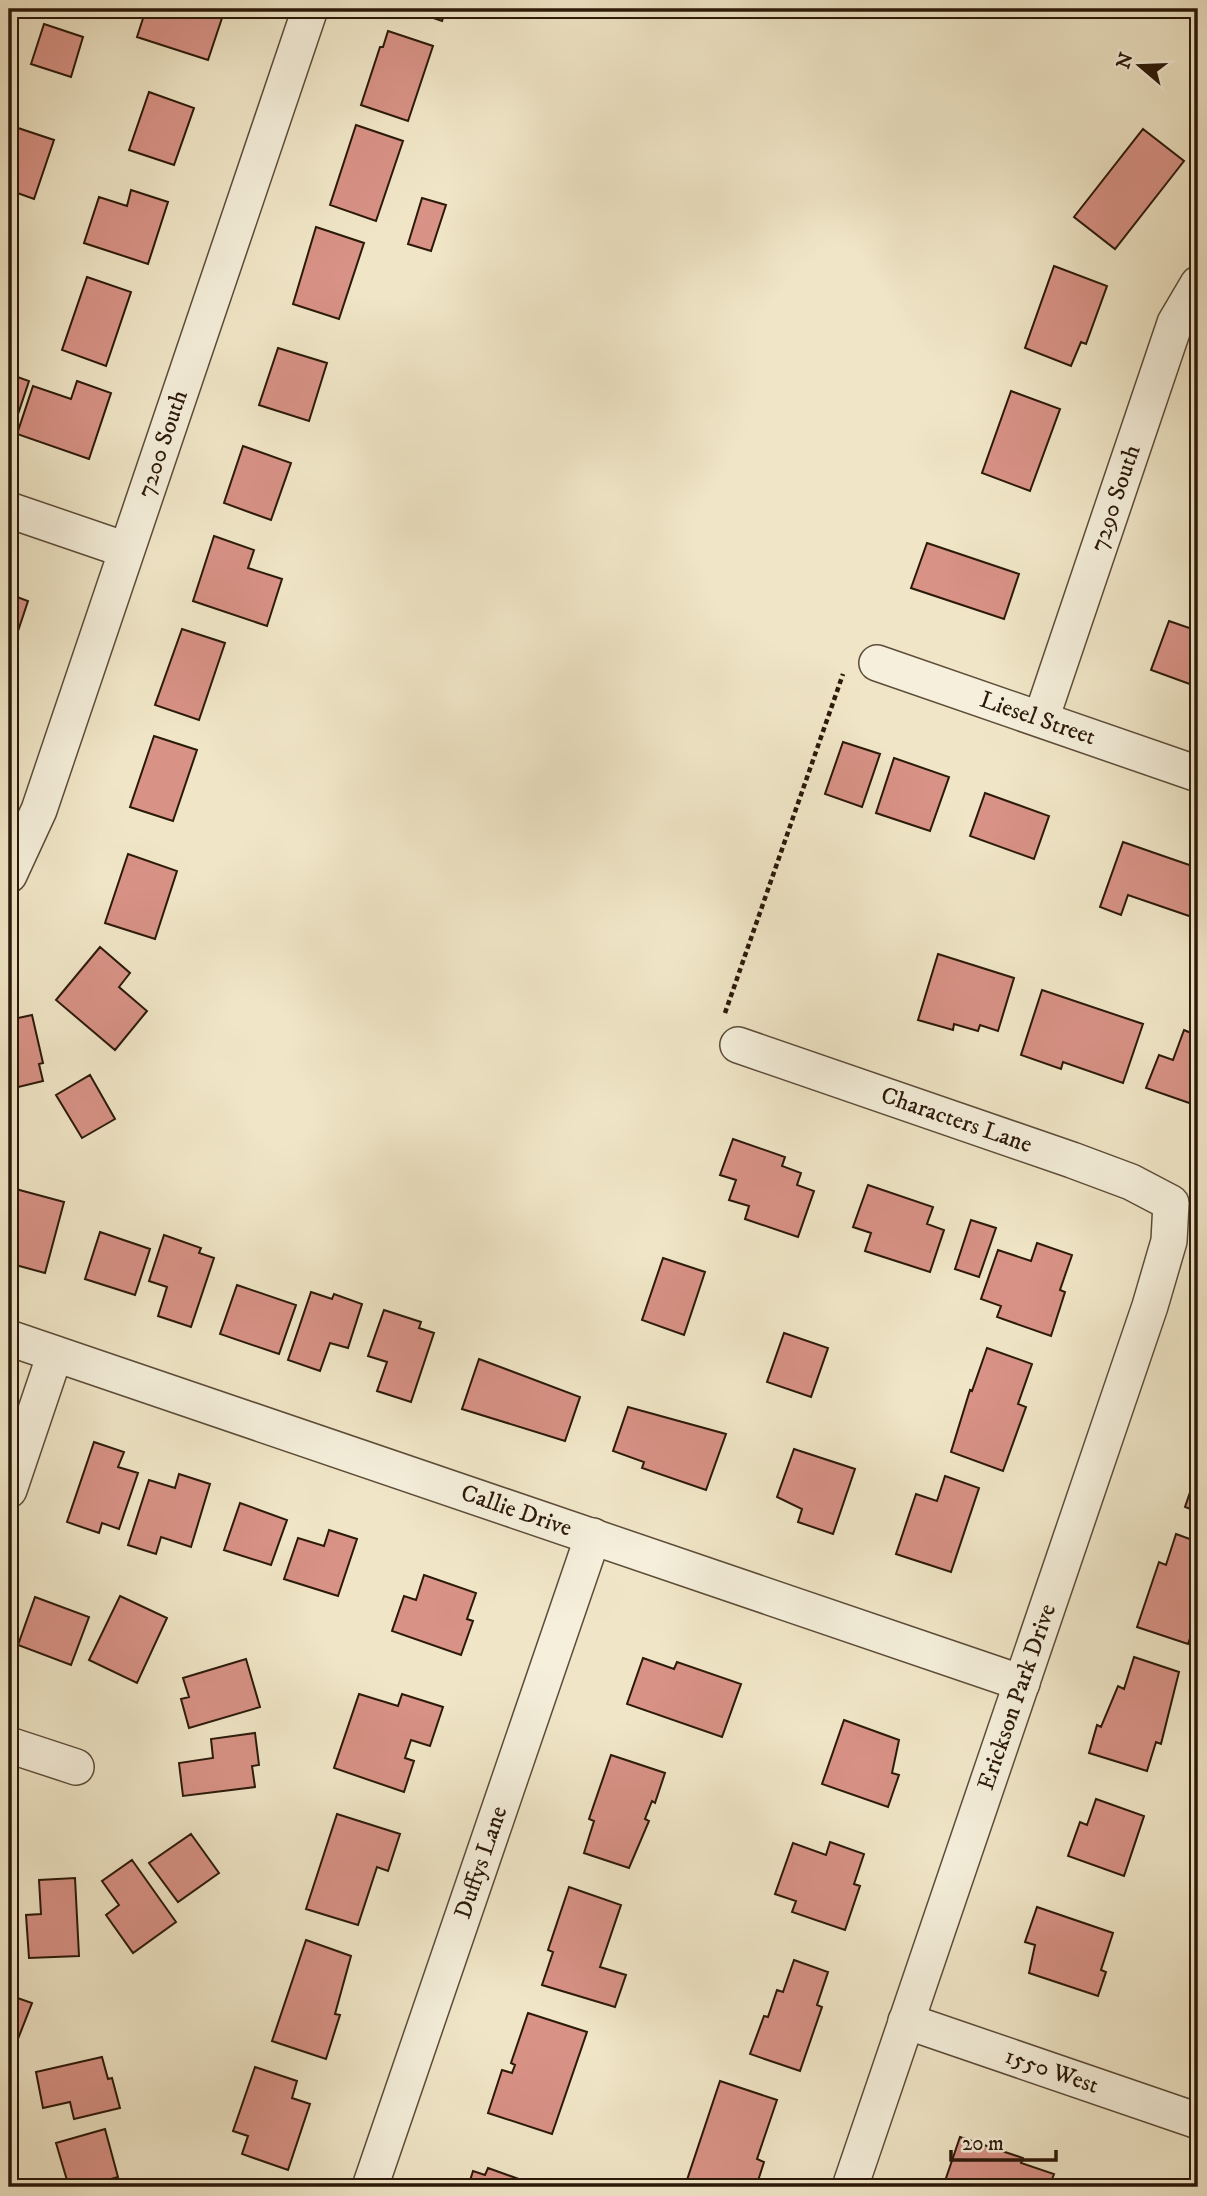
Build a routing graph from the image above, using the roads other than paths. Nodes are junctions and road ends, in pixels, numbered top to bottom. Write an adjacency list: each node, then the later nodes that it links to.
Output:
1 (310, 9): 4 (street, 7200 South)
2 (1198, 284): 6 (street, 7290 South)
3 (9, 510): 4 (street)
4 (127, 550): 8 (street, 7200 South)
5 (877, 663): 6 (street, Liesel Street)
6 (1041, 719): 7 (street, Liesel Street)
7 (1198, 774)
8 (9, 875)
9 (738, 1045): 10 (street, Characters Lane)
10 (1171, 1203): 15 (street, Erickson Park Drive)
11 (9, 1338): 12 (street, Callie Drive)
12 (55, 1354): 13 (street); 14 (street, Callie Drive)
13 (9, 1490)
14 (593, 1536): 15 (street, Callie Drive); 20 (street, Duffys Lane)
15 (1022, 1683): 18 (street, Erickson Park Drive)
16 (9, 1745): 17 (street)
17 (76, 1767)
18 (906, 2021): 19 (street, 1550 West); 21 (street, Erickson Park Drive)
19 (1198, 2120)
20 (370, 2187)
21 (850, 2187)

